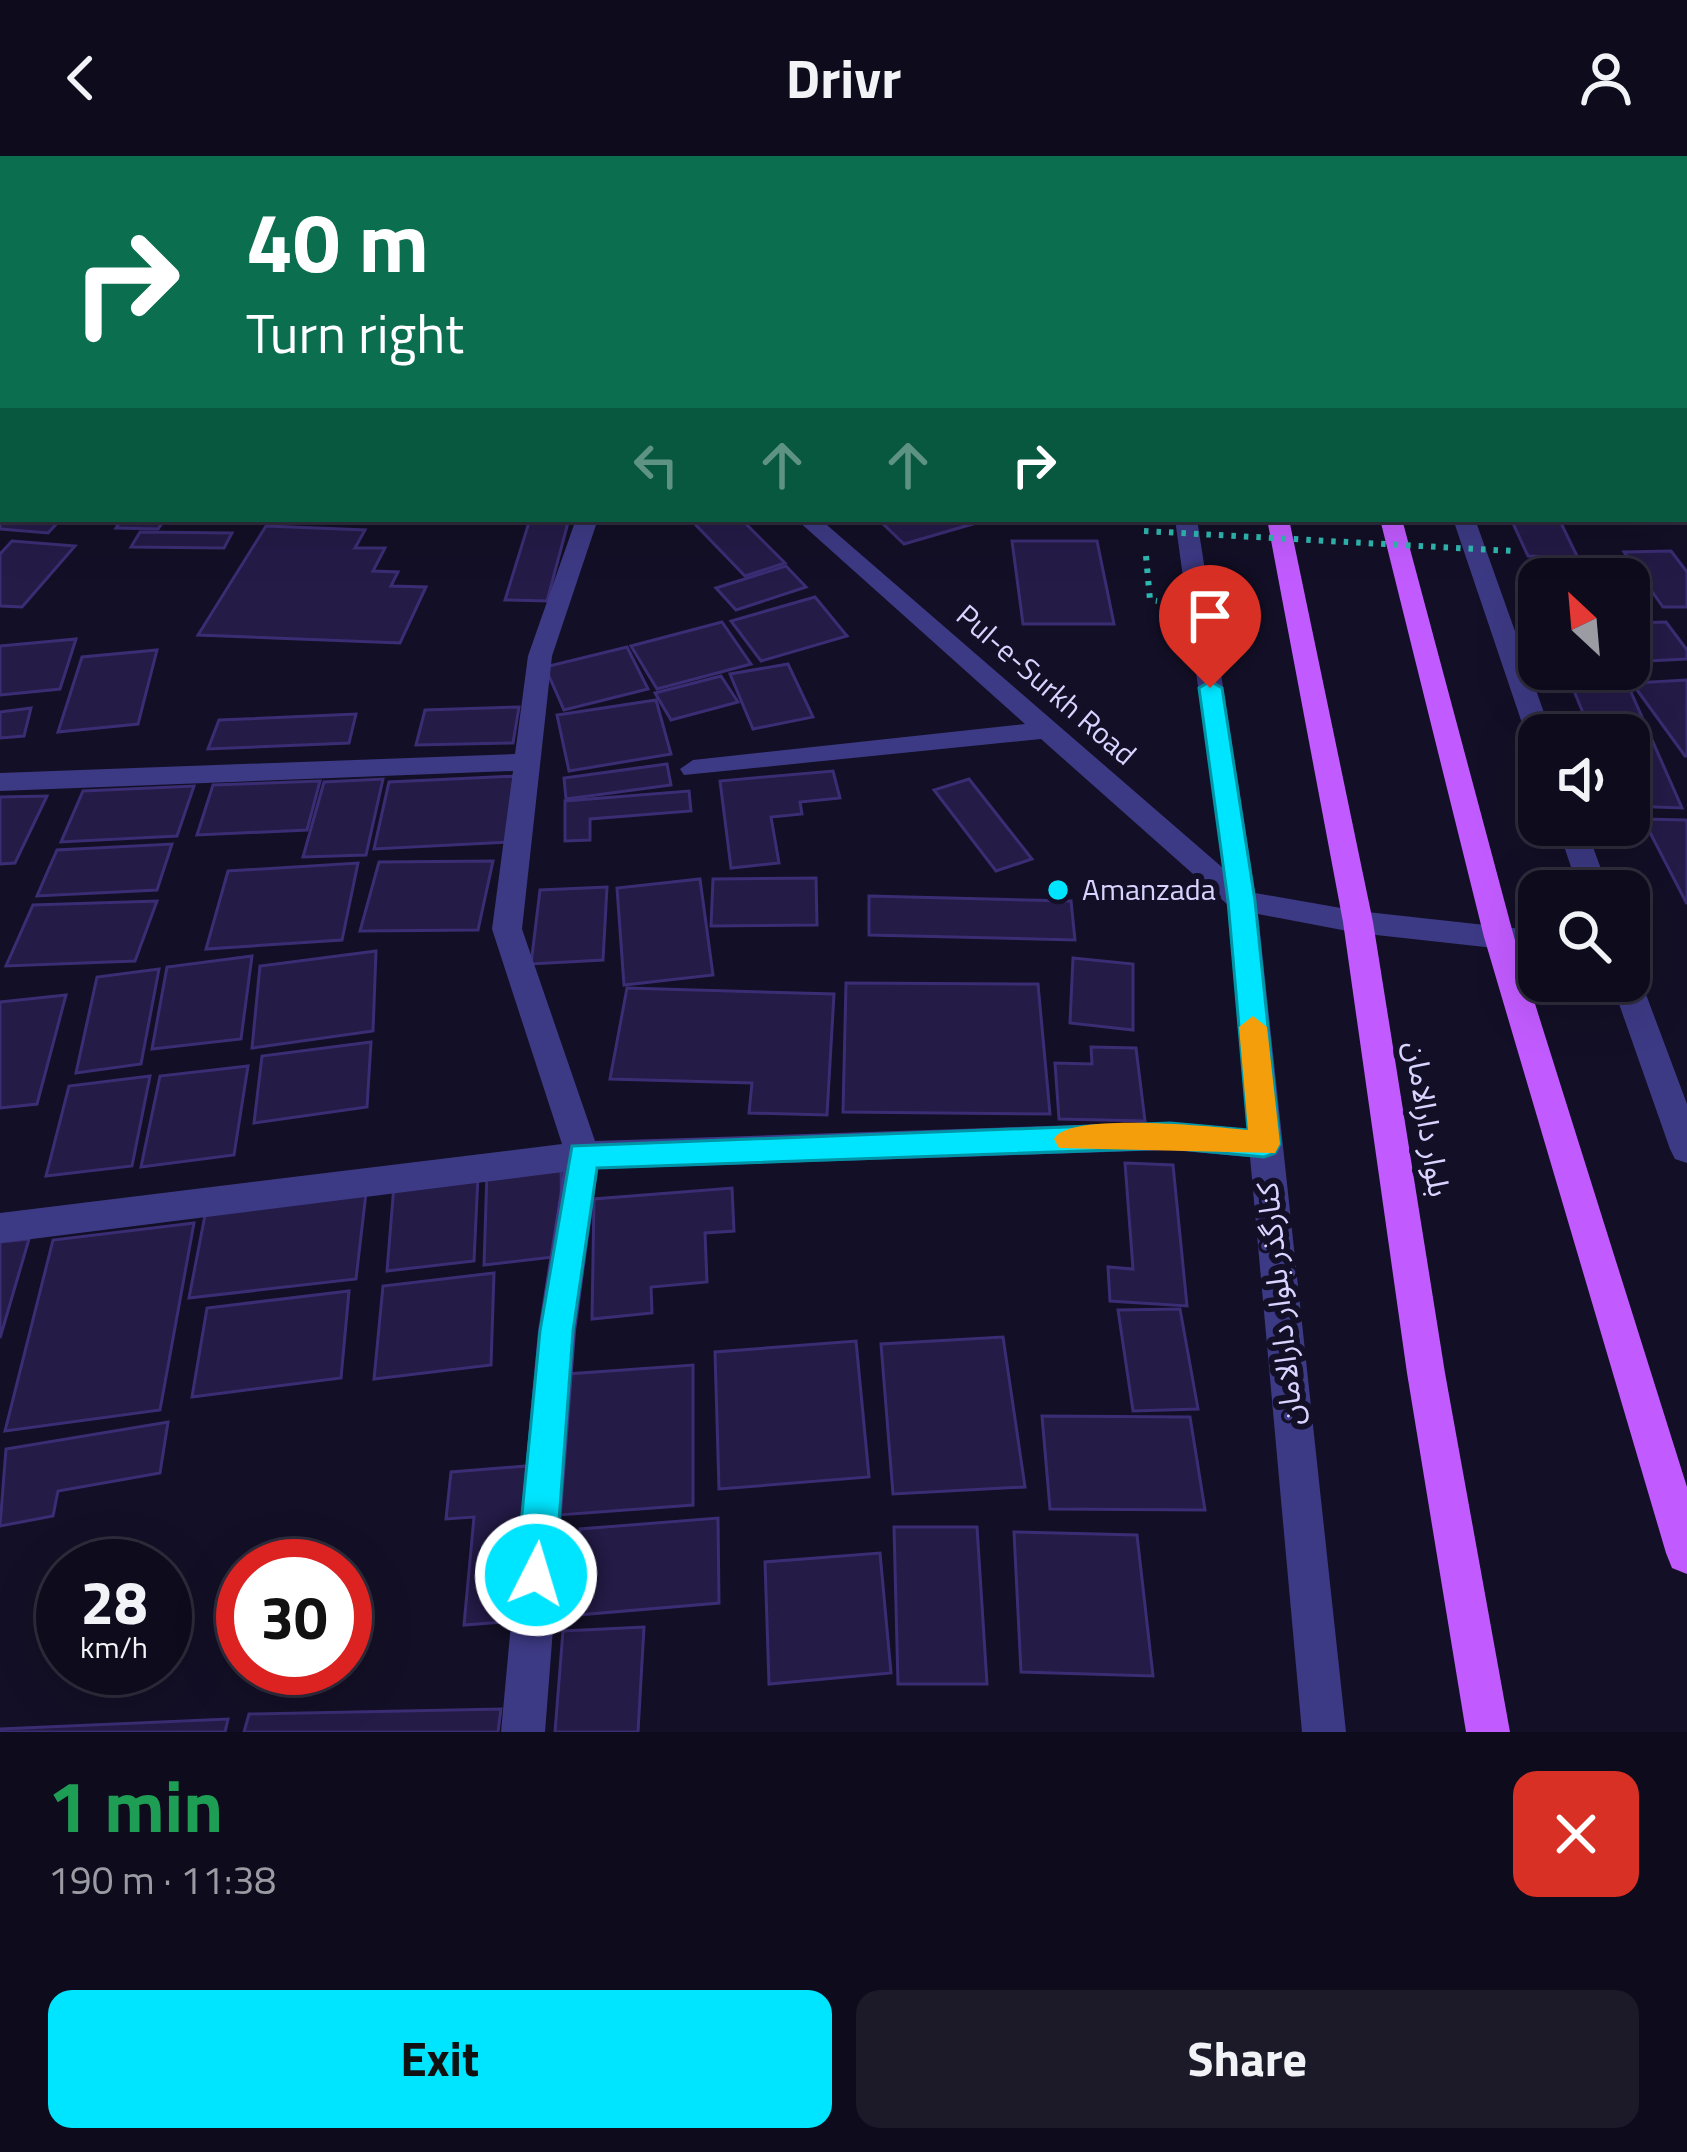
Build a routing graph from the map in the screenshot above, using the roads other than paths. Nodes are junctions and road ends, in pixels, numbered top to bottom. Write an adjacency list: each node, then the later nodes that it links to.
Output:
1 (586, 522): 9 (street)
2 (810, 522): 8 (street, Pul-e-Surkh Road)
3 (1186, 522): 12 (street, کنارگذر بلوار دارالامان)
4 (1279, 522): 13 (main road, بلوار دارالامان)
5 (1392, 522): 14 (main road)
6 (1465, 522): 7 (street)
7 (1532, 714)
8 (1048, 730): 10 (street); 12 (street, Pul-e-Surkh Road)
9 (530, 762): 11 (street); 19 (street)
10 (693, 769)
11 (0, 782)
12 (1242, 901): 13 (street); 17 (street, کنارگذر بلوار دارالامان)
13 (1358, 922): 14 (street); 24 (main road, بلوار دارالامان)
14 (1499, 937): 15 (street); 21 (main road)
15 (1518, 939)
16 (1634, 1002): 18 (street)
17 (1264, 1144): 19 (street); 23 (street, کنارگذر بلوار دارالامان)
18 (1687, 1149)
19 (583, 1155): 20 (street); 22 (street)
20 (0, 1228)
21 (1687, 1553)
22 (523, 1732)
23 (1324, 1732)
24 (1488, 1732)

